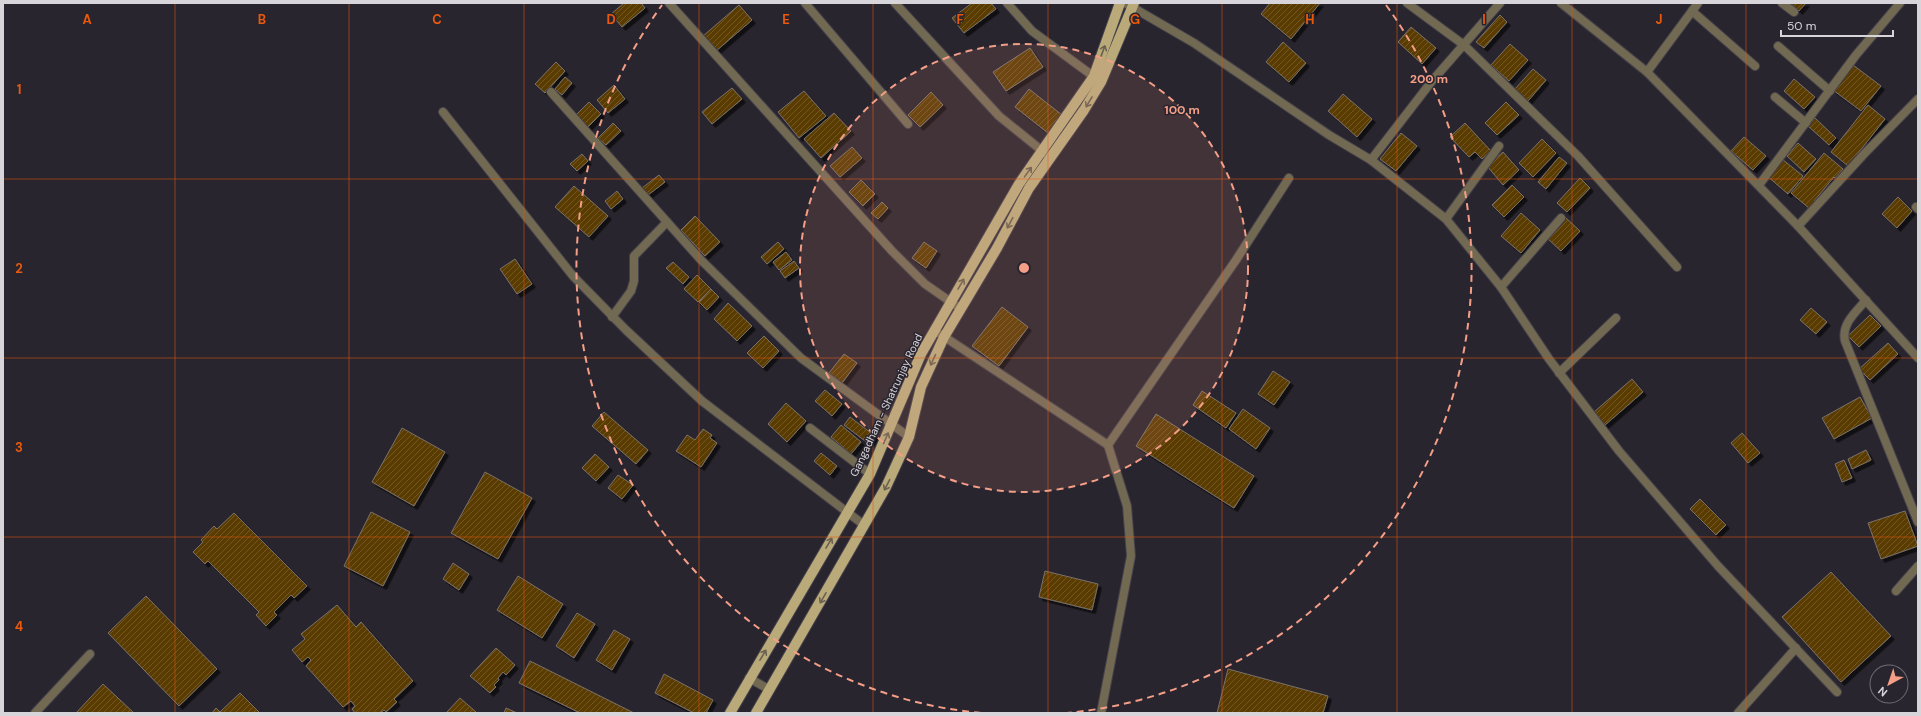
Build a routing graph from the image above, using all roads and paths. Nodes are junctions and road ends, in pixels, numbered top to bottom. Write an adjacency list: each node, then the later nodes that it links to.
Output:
1 (670, 3): 39 (street)
2 (805, 3): 26 (street)
3 (895, 3): 28 (street)
4 (1008, 3): 19 (street)
5 (1120, 3): 19 (main road, Gangadham - Shatrunjay Road, one-way to 5)
6 (1407, 3): 15 (street)
7 (1500, 3): 15 (street)
8 (1561, 3): 18 (street)
9 (1698, 3): 13 (street)
10 (1782, 3): 14 (street)
11 (1900, 3): 20 (street)
12 (1130, 4): 19 (main road, Gangadham - Shatrunjay Road); 29 (street)
13 (1692, 11): 17 (street); 18 (street)
14 (1794, 12)
15 (1464, 45): 29 (street); 36 (street)
16 (1778, 46): 20 (street)
17 (1755, 66)
18 (1647, 72): 31 (street)
19 (1097, 79): 28 (main road, Gangadham - Shatrunjay Road)
20 (1830, 91): 25 (street)
21 (551, 92): 34 (street)
22 (1776, 98): 25 (street)
23 (1918, 99): 35 (street)
24 (443, 112): 41 (street)
25 (1806, 123): 31 (street)
26 (908, 124)
27 (1499, 146): 33 (street)
28 (1047, 155): 39 (main road, Gangadham - Shatrunjay Road, one-way to 28); 40 (main road, Gangadham - Shatrunjay Road, one-way to 40)
29 (1371, 160): 33 (street)
30 (1289, 178): 50 (street)
31 (1759, 185): 35 (street)
32 (1561, 218): 37 (street)
33 (1446, 219): 37 (street)
34 (667, 222): 41 (street); 47 (street)
35 (1798, 226): 38 (street)
36 (1677, 267)
37 (1501, 287): 46 (street)
38 (1866, 300): 45 (street); 53 (street)
39 (951, 302): 40 (street); 43 (main road, Gangadham - Shatrunjay Road)
40 (961, 309): 44 (main road, Gangadham - Shatrunjay Road)
41 (612, 317): 52 (street)
42 (1616, 318): 46 (street)
43 (934, 330): 44 (street); 47 (main road, Gangadham - Shatrunjay Road)
44 (944, 337): 49 (main road, Gangadham - Shatrunjay Road, one-way to 49); 50 (street)
45 (1918, 358)
46 (1559, 373): 57 (street)
47 (892, 424): 49 (street); 51 (main road, Gangadham - Shatrunjay Road, one-way to 47)
48 (810, 428): 51 (street)
49 (909, 437): 54 (main road, Gangadham - Shatrunjay Road, one-way to 54)
50 (1108, 445): 65 (street)
51 (870, 474): 52 (main road, Gangadham - Shatrunjay Road)
52 (848, 513): 54 (street); 59 (main road, Gangadham - Shatrunjay Road, one-way to 52)
53 (1918, 522)
54 (864, 525): 60 (main road, Gangadham - Shatrunjay Road, one-way to 60)
55 (1918, 566): 56 (street)
56 (1896, 591)
57 (1796, 648): 61 (street); 66 (street)
58 (90, 654): 62 (street)
59 (749, 678): 60 (street); 63 (main road, Gangadham - Shatrunjay Road)
60 (770, 690): 64 (main road, Gangadham - Shatrunjay Road)
61 (1837, 692)
62 (35, 713)
63 (730, 713)
64 (756, 713)
65 (1101, 713)
66 (1738, 713)

